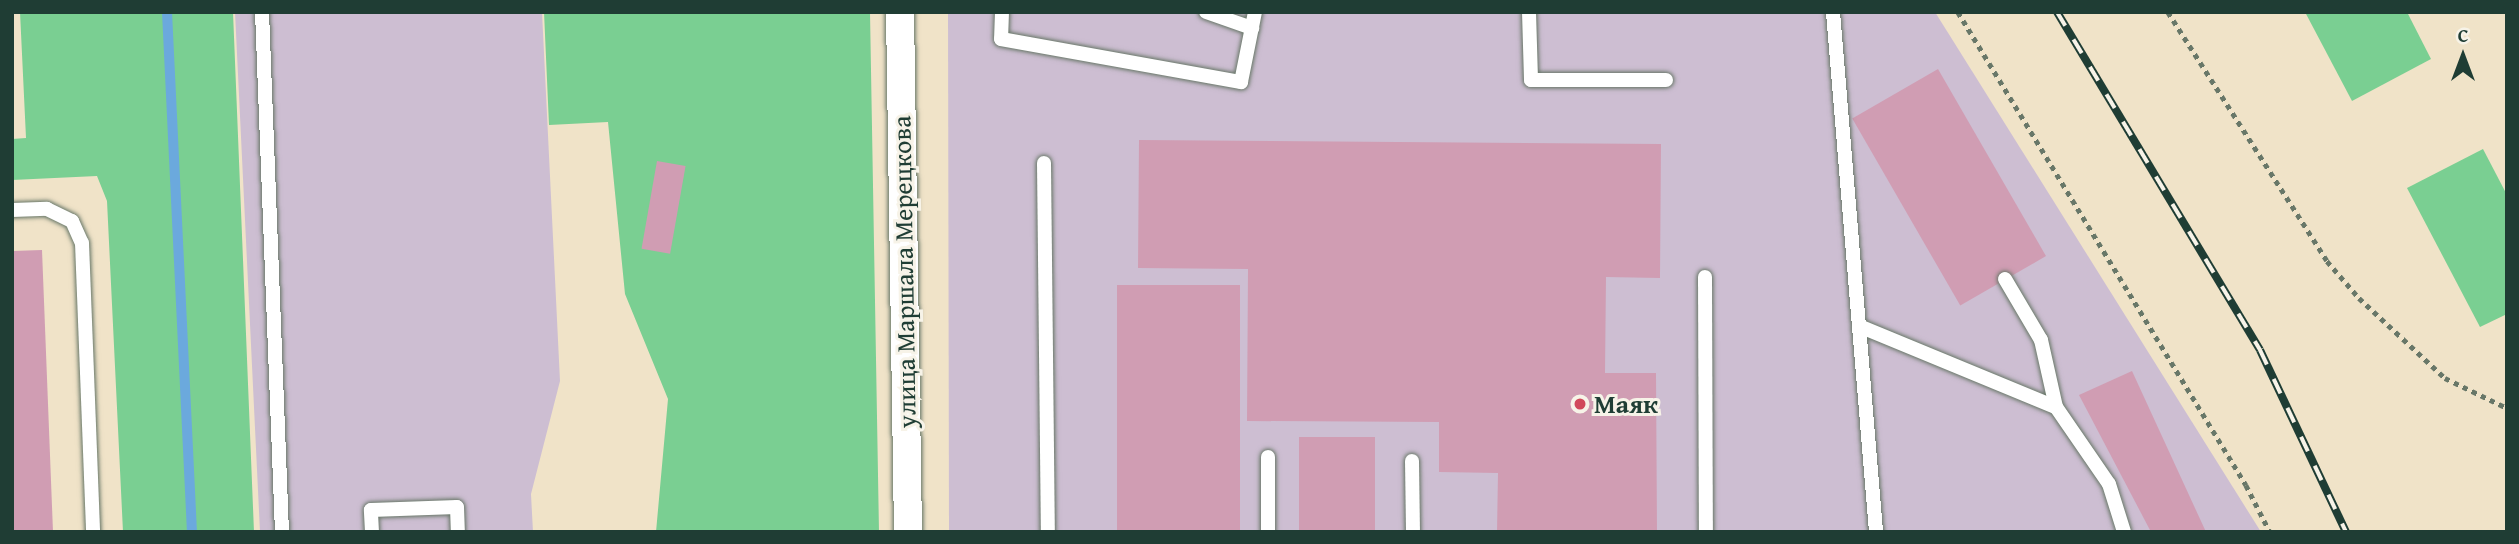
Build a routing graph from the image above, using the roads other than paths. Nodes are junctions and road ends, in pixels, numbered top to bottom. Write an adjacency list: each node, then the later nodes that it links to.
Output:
1 (262, 12): 19 (lane)
2 (900, 12): 22 (street, улица Маршала Мерецкова)
3 (1002, 12): 8 (lane)
4 (1206, 12): 8 (lane)
5 (1255, 12): 8 (lane)
6 (1529, 12): 9 (lane)
7 (1833, 12): 14 (lane)
8 (1252, 28)
9 (1666, 80)
10 (1044, 163): 23 (lane)
11 (12, 210): 18 (lane)
12 (1705, 277): 26 (lane)
13 (2005, 279): 15 (lane)
14 (1859, 326): 15 (lane); 27 (lane)
15 (2056, 407): 28 (lane)
16 (1268, 457): 24 (lane)
17 (1412, 461): 25 (lane)
18 (93, 532)
19 (282, 532)
20 (372, 532): 21 (lane)
21 (458, 532)
22 (908, 532)
23 (1048, 532)
24 (1268, 532)
25 (1413, 532)
26 (1706, 532)
27 (1875, 532)
28 (2124, 532)

